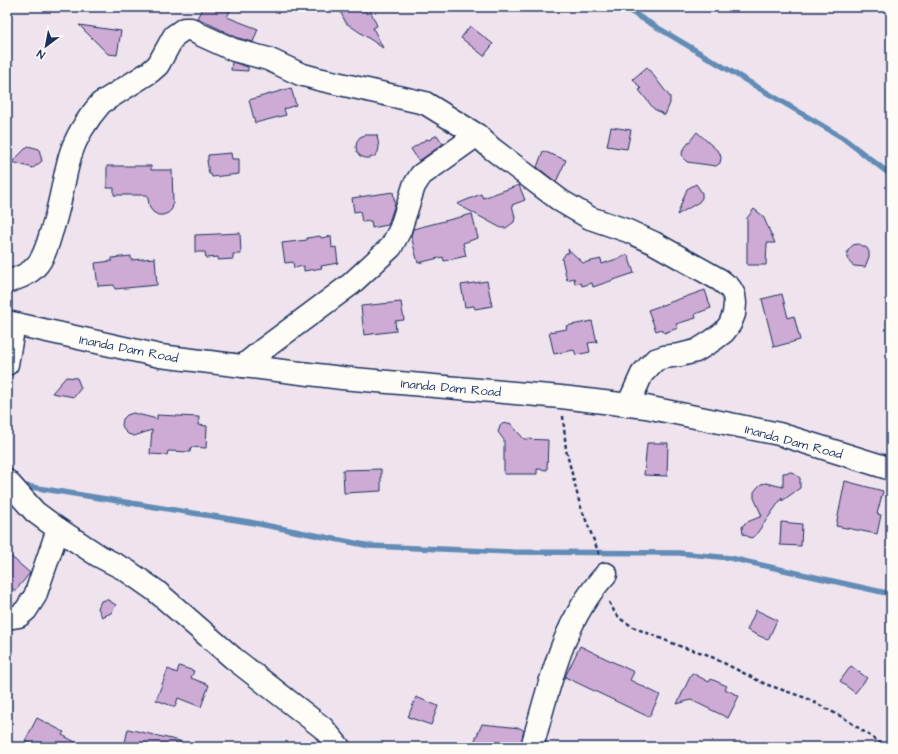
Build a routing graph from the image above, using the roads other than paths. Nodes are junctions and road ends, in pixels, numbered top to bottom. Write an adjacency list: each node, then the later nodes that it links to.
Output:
1 (477, 135): 2 (street); 5 (street); 6 (street)
2 (7, 282)
3 (11, 323): 4 (street); 5 (street, Inanda Dam Road)
4 (7, 364)
5 (243, 366): 6 (street, Inanda Dam Road)
6 (628, 405): 7 (street, Inanda Dam Road)
7 (891, 469)
8 (7, 481): 9 (street)
9 (58, 529): 11 (street); 12 (street)
10 (606, 574): 13 (street)
11 (7, 618)
12 (339, 747)
13 (532, 747)

